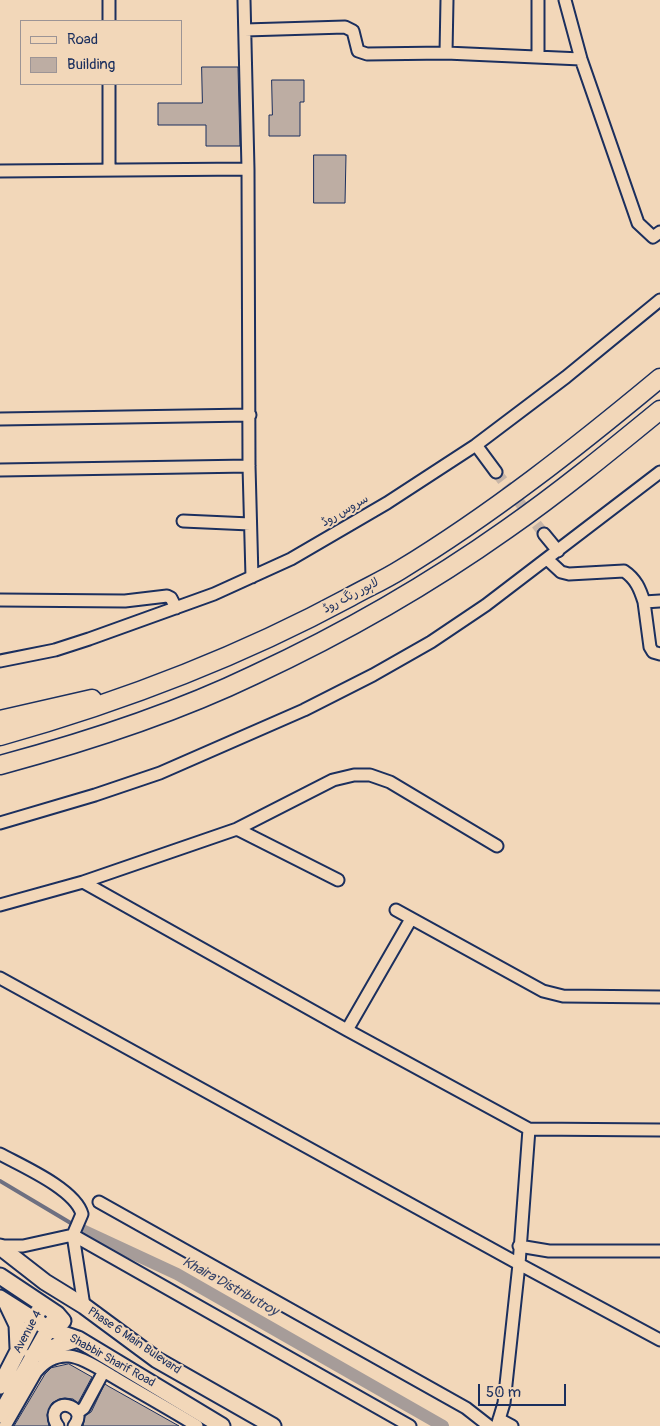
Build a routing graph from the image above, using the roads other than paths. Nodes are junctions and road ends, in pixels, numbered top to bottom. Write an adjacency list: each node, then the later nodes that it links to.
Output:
1 (109, 0): 6 (street)
2 (244, 0): 7 (street)
3 (447, 0): 8 (street)
4 (538, 0): 9 (street)
5 (564, 0): 10 (street)
6 (109, 20)
7 (245, 30): 8 (street); 13 (street)
8 (446, 53): 9 (street)
9 (538, 57): 10 (street)
10 (581, 59): 15 (street)
11 (109, 85): 12 (street)
12 (109, 169): 13 (street); 14 (street)
13 (248, 169): 19 (street)
14 (0, 171)
15 (660, 232)
16 (660, 300): 21 (street, سروس روڈ)
17 (660, 378): 38 (highway, لاہور رنگ روڈ)
18 (660, 410): 41 (highway, لاہور رنگ روڈ)
19 (250, 415): 20 (street); 22 (street)
20 (0, 419)
21 (476, 445): 24 (street); 31 (street, سروس روڈ)
22 (249, 466): 23 (street); 27 (street)
23 (0, 470)
24 (496, 472)
25 (660, 472): 29 (street)
26 (183, 521): 27 (street)
27 (250, 524): 31 (street)
28 (544, 534): 29 (street)
29 (558, 551): 30 (street)
30 (547, 559): 34 (street); 42 (street)
31 (252, 577): 35 (street, سروس روڈ)
32 (0, 600): 35 (street)
33 (660, 601): 34 (street)
34 (644, 602): 36 (street)
35 (176, 608): 37 (street, سروس روڈ)
36 (660, 654)
37 (0, 661)
38 (144, 690): 39 (highway); 40 (highway, لاہور رنگ روڈ)
39 (0, 720)
40 (0, 736)
41 (0, 765)
42 (0, 824)
43 (237, 829): 44 (street); 45 (street); 46 (street)
44 (497, 846)
45 (338, 880)
46 (83, 882): 47 (street); 52 (street)
47 (0, 905)
48 (396, 910): 49 (street)
49 (411, 919): 51 (street); 52 (street)
50 (0, 978): 61 (street)
51 (660, 997)
52 (347, 1030): 53 (street)
53 (530, 1129): 54 (street); 59 (street)
54 (660, 1130)
55 (0, 1154): 57 (street)
56 (99, 1202): 84 (street)
57 (74, 1232): 58 (street); 65 (street); 83 (street)
58 (0, 1246): 65 (main road, Phase 6 Main Bulevard)
59 (520, 1246): 60 (street); 61 (street)
60 (660, 1251)
61 (519, 1264): 70 (street); 77 (street)
62 (0, 1276): 64 (main road)
63 (3, 1300): 67 (main road, Shabbir Sharif Road); 71 (main road)
64 (42, 1304): 66 (main road); 67 (main road, Avenue 4)
65 (84, 1306): 82 (main road, Phase 6 Main Bulevard)
66 (57, 1314): 68 (main road, Avenue 4); 69 (main road)
67 (34, 1320): 68 (main road, Shabbir Sharif Road); 71 (main road, Avenue 4)
68 (48, 1329): 69 (main road, Shabbir Sharif Road); 72 (main road, Avenue 4)
69 (78, 1339): 72 (main road); 81 (main road, Shabbir Sharif Road)
70 (660, 1340)
71 (18, 1350): 74 (main road, Avenue 4)
72 (32, 1356): 75 (main road, Avenue 4)
73 (104, 1371): 76 (street); 78 (street); 80 (street)
74 (0, 1385)
75 (0, 1415)
76 (78, 1422): 79 (street)
77 (498, 1423): 85 (street)
78 (6, 1426)
79 (58, 1426)
80 (198, 1426)
81 (220, 1426)
82 (273, 1426)
83 (410, 1426)
84 (489, 1426)
85 (512, 1426)

